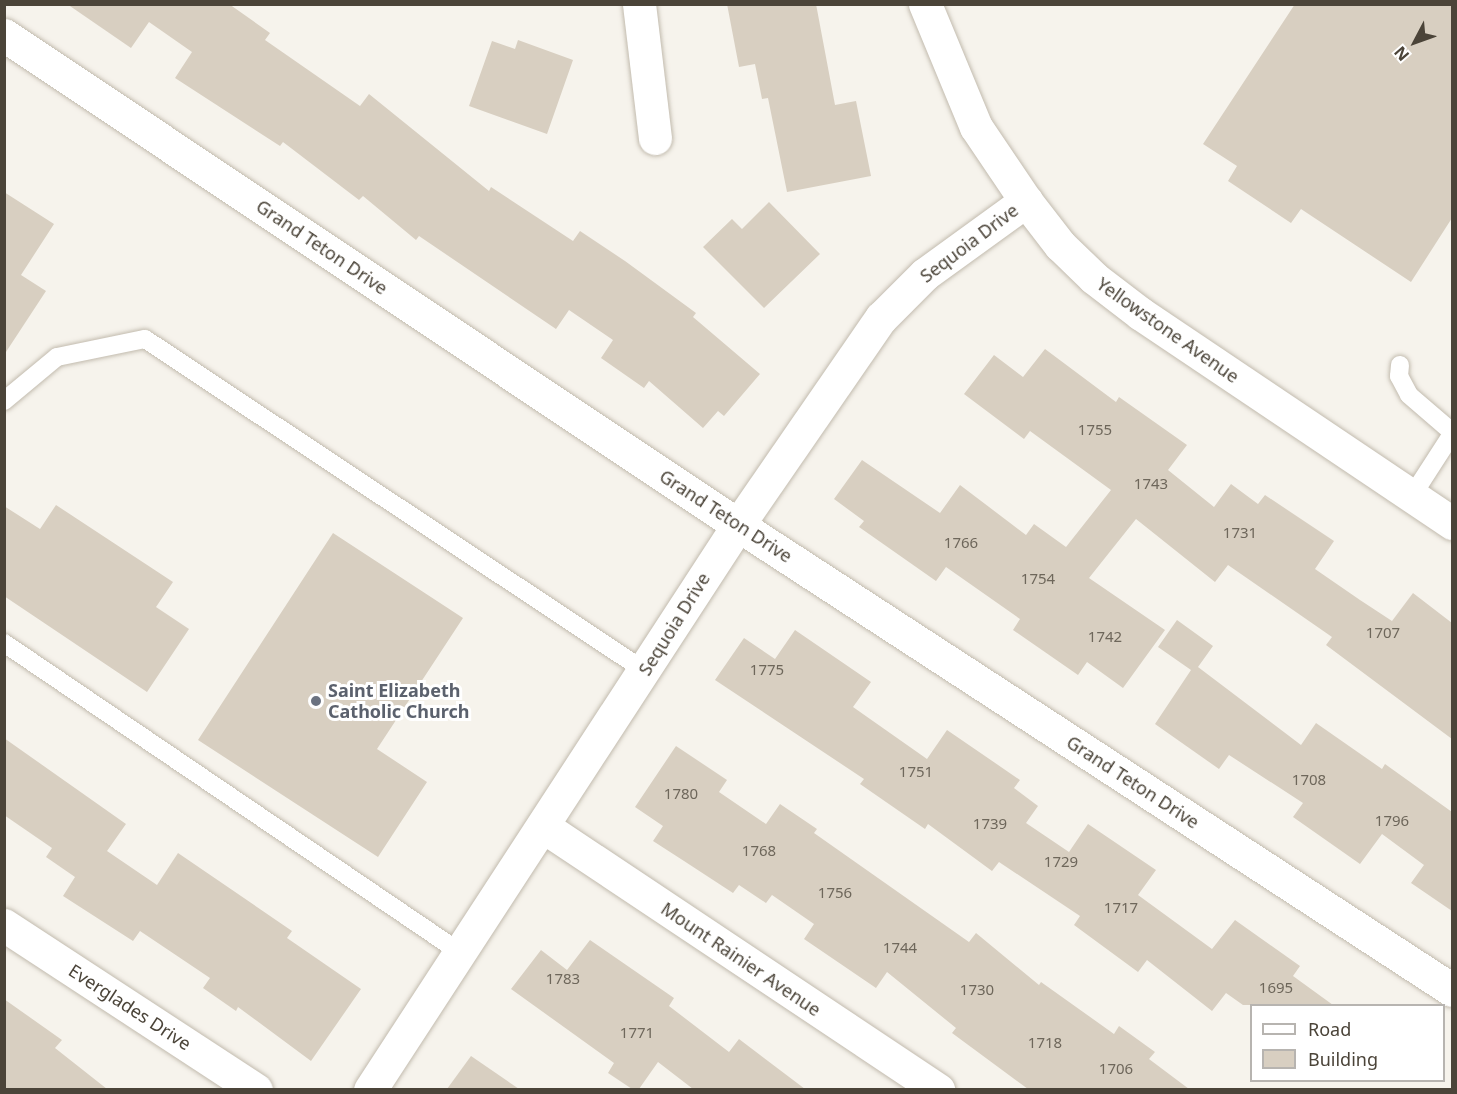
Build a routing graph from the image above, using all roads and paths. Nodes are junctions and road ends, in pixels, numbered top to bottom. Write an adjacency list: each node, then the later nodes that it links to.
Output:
1 (639, 4): 4 (street)
2 (925, 4): 5 (street, Yellowstone Avenue)
3 (4, 35): 11 (street, Grand Teton Drive)
4 (655, 138)
5 (1026, 201): 9 (street, Yellowstone Avenue); 11 (street, Sequoia Drive)
6 (1401, 365): 8 (lane)
7 (4, 400): 13 (lane)
8 (1452, 433): 9 (lane)
9 (1412, 496): 10 (street, Yellowstone Avenue)
10 (1452, 523)
11 (738, 525): 13 (street, Sequoia Drive); 17 (street, Grand Teton Drive)
12 (4, 643): 16 (lane)
13 (645, 671): 14 (street, Sequoia Drive)
14 (544, 827): 16 (street, Sequoia Drive); 20 (street, Mount Rainier Avenue)
15 (4, 925): 18 (street, Everglades Drive)
16 (461, 953): 19 (street, Sequoia Drive)
17 (1452, 990)
18 (256, 1089)
19 (370, 1089)
20 (938, 1089)

